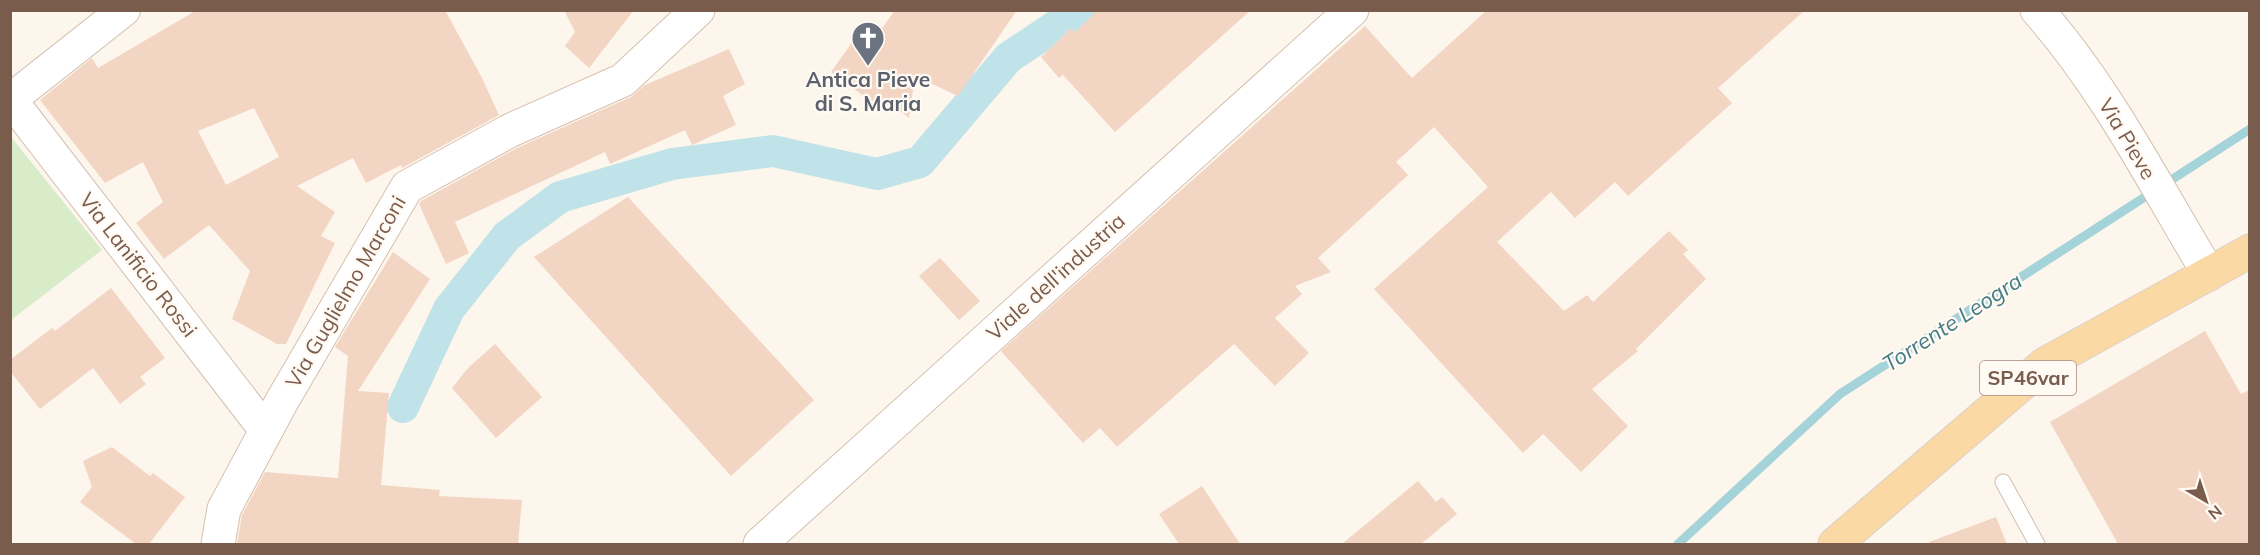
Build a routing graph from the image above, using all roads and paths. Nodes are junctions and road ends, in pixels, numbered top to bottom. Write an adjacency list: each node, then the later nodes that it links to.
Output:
1 (124, 10): 5 (street)
2 (698, 10): 8 (street, Via Guglielmo Marconi)
3 (1352, 10): 11 (street, Viale dell'industria)
4 (2037, 10): 7 (street, Via Pieve)
5 (11, 100): 8 (street, Via Lanificio Rossi)
6 (2250, 251): 7 (main road, SP46var)
7 (2210, 274): 12 (main road, SP46var)
8 (266, 431): 10 (street, Via Guglielmo Marconi)
9 (2003, 482): 13 (lane)
10 (218, 544)
11 (760, 544)
12 (1835, 544)
13 (2037, 544)

